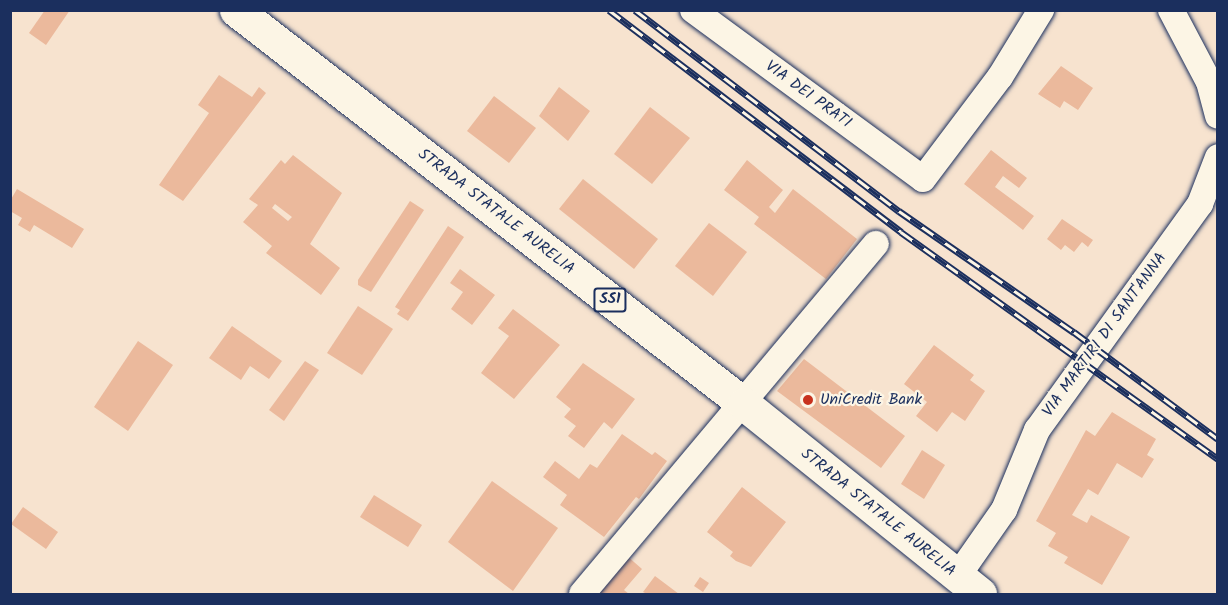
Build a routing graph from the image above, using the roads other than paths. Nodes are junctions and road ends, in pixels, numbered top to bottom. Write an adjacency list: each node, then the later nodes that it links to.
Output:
1 (236, 10): 8 (main road, STRADA STATALE AURELIA / SS1)
2 (693, 10): 3 (street, VIA DEI PRATI)
3 (1041, 10)
4 (1171, 10): 5 (street)
5 (1218, 116)
6 (1218, 157): 9 (street, VIA MARTIRI DI SANT'ANNA)
7 (876, 244): 8 (street)
8 (744, 404): 9 (main road, STRADA STATALE AURELIA / SS1); 10 (street)
9 (969, 586)
10 (582, 594)

